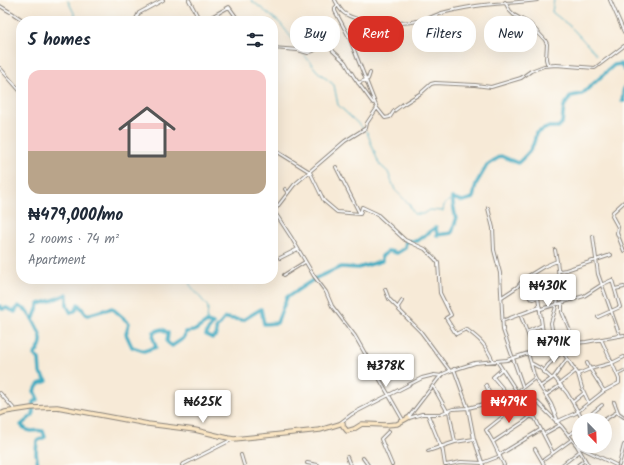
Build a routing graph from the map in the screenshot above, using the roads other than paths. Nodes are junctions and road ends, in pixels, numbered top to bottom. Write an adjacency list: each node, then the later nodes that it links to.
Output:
1 (163, 0): 10 (street)
2 (189, 0): 11 (street)
3 (335, 0): 7 (street)
4 (537, 0): 6 (street)
5 (610, 0): 14 (street)
6 (505, 2): 7 (street); 17 (street)
7 (338, 5): 20 (street)
8 (0, 6): 9 (street)
9 (17, 16)
10 (138, 16)
11 (197, 16)
12 (213, 16): 13 (street)
13 (235, 16)
14 (624, 32)
15 (624, 46): 17 (street)
16 (278, 48): 21 (street)
17 (551, 65): 23 (street)
18 (0, 68): 22 (street)
19 (370, 74): 20 (street)
20 (366, 80): 21 (street); 23 (street)
21 (358, 83): 23 (street)
22 (16, 86)
23 (377, 108): 26 (street)
24 (278, 152): 26 (street)
25 (336, 167): 32 (street)
26 (310, 172): 28 (street); 32 (street)
27 (285, 189): 28 (street)
28 (288, 193): 30 (street)
29 (624, 202): 37 (street)
30 (278, 206)
31 (488, 208): 51 (street)
32 (360, 214): 76 (street)
33 (278, 217): 35 (street)
34 (593, 236): 41 (street)
35 (298, 249): 39 (street); 42 (street)
36 (555, 250): 40 (street)
37 (624, 252)
38 (611, 255): 41 (street)
39 (280, 258)
40 (557, 261): 43 (street); 45 (street)
41 (596, 261): 43 (street); 46 (street)
42 (305, 262): 44 (street); 102 (street)
43 (558, 269): 55 (street)
44 (284, 274)
45 (523, 280): 51 (street); 52 (street)
46 (601, 285): 48 (street); 54 (street); 58 (street)
47 (624, 287): 48 (street)
48 (615, 289): 58 (street)
49 (385, 290): 56 (street)
50 (545, 294): 52 (street)
51 (502, 297): 61 (street)
52 (538, 297): 57 (street)
53 (402, 301): 56 (street)
54 (562, 303): 55 (street); 67 (street)
55 (557, 304): 57 (street); 68 (street)
56 (398, 308): 84 (street)
57 (540, 308): 59 (street); 62 (street)
58 (611, 311): 60 (street); 65 (street)
59 (520, 314): 61 (street); 63 (street)
60 (598, 317)
61 (502, 321): 74 (street)
62 (542, 325): 63 (street); 69 (street)
63 (527, 332): 70 (street)
64 (624, 335): 65 (street)
65 (620, 336): 66 (street)
66 (601, 339): 67 (street); 80 (street)
67 (575, 343): 68 (street)
68 (557, 344): 69 (street); 71 (street)
69 (541, 349): 70 (street)
70 (534, 351): 72 (street)
71 (562, 352): 75 (street); 87 (street)
72 (528, 353): 74 (street); 78 (street)
73 (624, 357): 80 (street)
74 (513, 358): 77 (street); 97 (street)
75 (567, 359): 85 (street); 92 (street)
76 (493, 361): 77 (street); 81 (street)
77 (497, 361): 83 (street)
78 (531, 363): 87 (street); 91 (street)
79 (587, 363): 82 (street)
80 (612, 363): 82 (street); 89 (street)
81 (454, 369): 84 (street); 111 (street)
82 (590, 369): 88 (street); 98 (street)
83 (501, 370): 99 (street); 104 (street)
84 (450, 371): 90 (street)
85 (576, 371): 88 (street); 93 (street)
86 (624, 371): 89 (street)
87 (543, 372): 92 (street)
88 (578, 374): 100 (street)
89 (617, 374): 98 (street)
90 (442, 376): 95 (street); 102 (street)
91 (535, 378): 96 (street); 97 (street)
92 (552, 378): 93 (street); 96 (street)
93 (560, 384): 103 (street); 108 (street)
94 (486, 385): 106 (street)
95 (432, 386): 113 (street); 123 (street)
96 (541, 386): 103 (street)
97 (523, 387): 99 (street)
98 (604, 391): 109 (street)
99 (517, 392): 104 (street); 125 (street)
100 (584, 393): 108 (street); 109 (street)
101 (0, 394): 112 (street)
102 (388, 395): 124 (street); 126 (street)
103 (546, 395): 125 (street)
104 (509, 396): 105 (street)
105 (504, 399): 106 (street); 114 (street)
106 (494, 402): 111 (street)
107 (614, 402): 116 (street)
108 (572, 403): 115 (street)
109 (589, 403): 115 (street)
110 (602, 406): 117 (street)
111 (468, 408): 113 (street); 134 (street)
112 (16, 411): 118 (street); 133 (street)
113 (448, 411): 119 (street); 136 (street)
114 (510, 411): 121 (street); 137 (street)
115 (577, 412): 125 (street)
116 (618, 412): 120 (street); 122 (street)
117 (592, 413)
118 (0, 414)
119 (428, 415): 123 (street); 139 (street)
120 (612, 415)
121 (532, 416): 128 (street); 137 (street)
122 (624, 417)
123 (408, 418): 124 (street)
124 (403, 421): 126 (street)
125 (557, 422): 127 (street)
126 (340, 423): 133 (street)
127 (560, 425): 131 (street); 132 (street)
128 (540, 430): 131 (street); 147 (street)
129 (389, 431): 161 (street)
130 (572, 433): 132 (street)
131 (543, 434): 142 (street)
132 (568, 435): 135 (street)
133 (234, 439): 156 (street)
134 (474, 439): 136 (street); 154 (street)
135 (571, 440): 142 (street)
136 (455, 442): 139 (street)
137 (493, 442): 147 (street)
138 (624, 445): 169 (street)
139 (441, 446): 141 (street); 162 (street)
140 (535, 449): 151 (street)
141 (428, 451)
142 (553, 453): 151 (street)
143 (577, 453): 165 (street)
144 (581, 453): 150 (street)
145 (591, 453): 155 (street)
146 (241, 455): 157 (street)
147 (500, 455): 154 (street); 163 (street)
148 (347, 457): 159 (street)
149 (363, 458): 160 (street)
150 (585, 460): 166 (street); 167 (street)
151 (542, 461): 164 (street)
152 (307, 463): 158 (street)
153 (462, 464): 154 (street); 162 (street)
154 (482, 464)
155 (610, 464): 168 (street)
156 (182, 465)
157 (244, 465)
158 (318, 465)
159 (350, 465)
160 (368, 465)
161 (392, 465)
162 (446, 465)
163 (504, 465)
164 (544, 465)
165 (562, 465)
166 (578, 465)
167 (588, 465)
168 (616, 465)
169 (620, 465)

